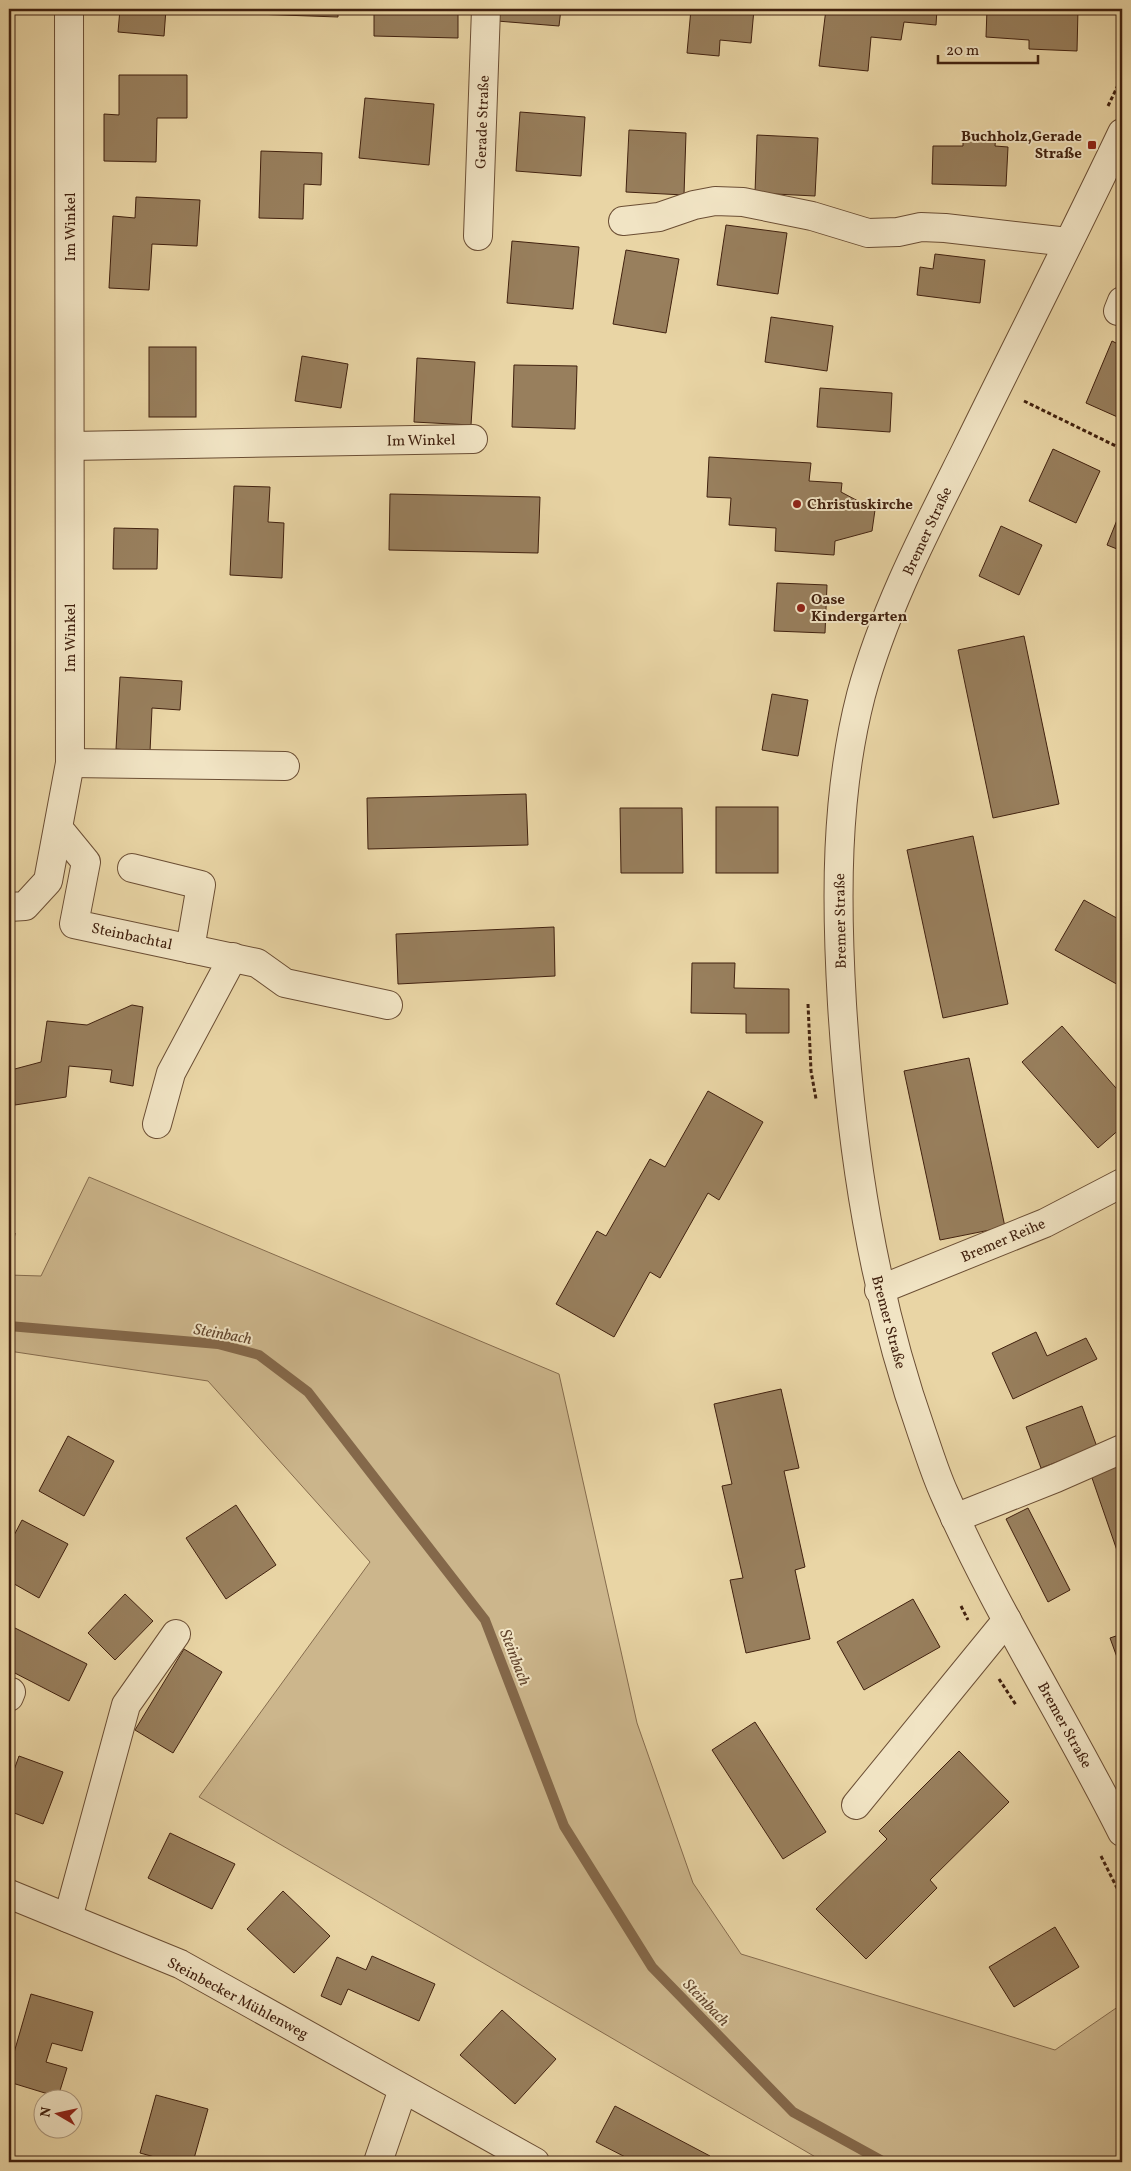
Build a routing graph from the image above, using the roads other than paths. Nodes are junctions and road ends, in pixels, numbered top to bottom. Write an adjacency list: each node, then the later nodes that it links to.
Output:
1 (70, 9): 8 (street, Im Winkel)
2 (486, 9): 5 (street, Gerade Straße)
3 (1121, 139): 6 (street, Bremer Straße)
4 (622, 221): 6 (street)
5 (478, 236)
6 (1068, 242): 19 (street, Bremer Straße)
7 (473, 439): 8 (street, Im Winkel)
8 (70, 446): 9 (street, Im Winkel)
9 (70, 763): 10 (street); 11 (street, Im Winkel)
10 (284, 766)
11 (59, 829): 13 (street); 14 (street, Steinbachtal)
12 (132, 868): 14 (street)
13 (9, 907)
14 (190, 949): 15 (street, Steinbachtal)
15 (233, 957): 16 (street, Steinbachtal); 17 (street)
16 (388, 1005)
17 (157, 1124)
18 (1122, 1183): 19 (street, Bremer Reihe)
19 (879, 1290): 21 (street, Bremer Straße)
20 (1122, 1449): 21 (street)
21 (955, 1518): 22 (street, Bremer Straße)
22 (1007, 1620): 24 (street); 25 (street, Bremer Straße)
23 (176, 1634): 27 (street)
24 (856, 1805)
25 (1122, 1832)
26 (11, 1901): 27 (street, Steinbecker Mühlenweg)
27 (68, 1918): 28 (street, Steinbecker Mühlenweg)
28 (403, 2089): 29 (street); 30 (street, Steinbecker Mühlenweg)
29 (378, 2162)
30 (535, 2162)

